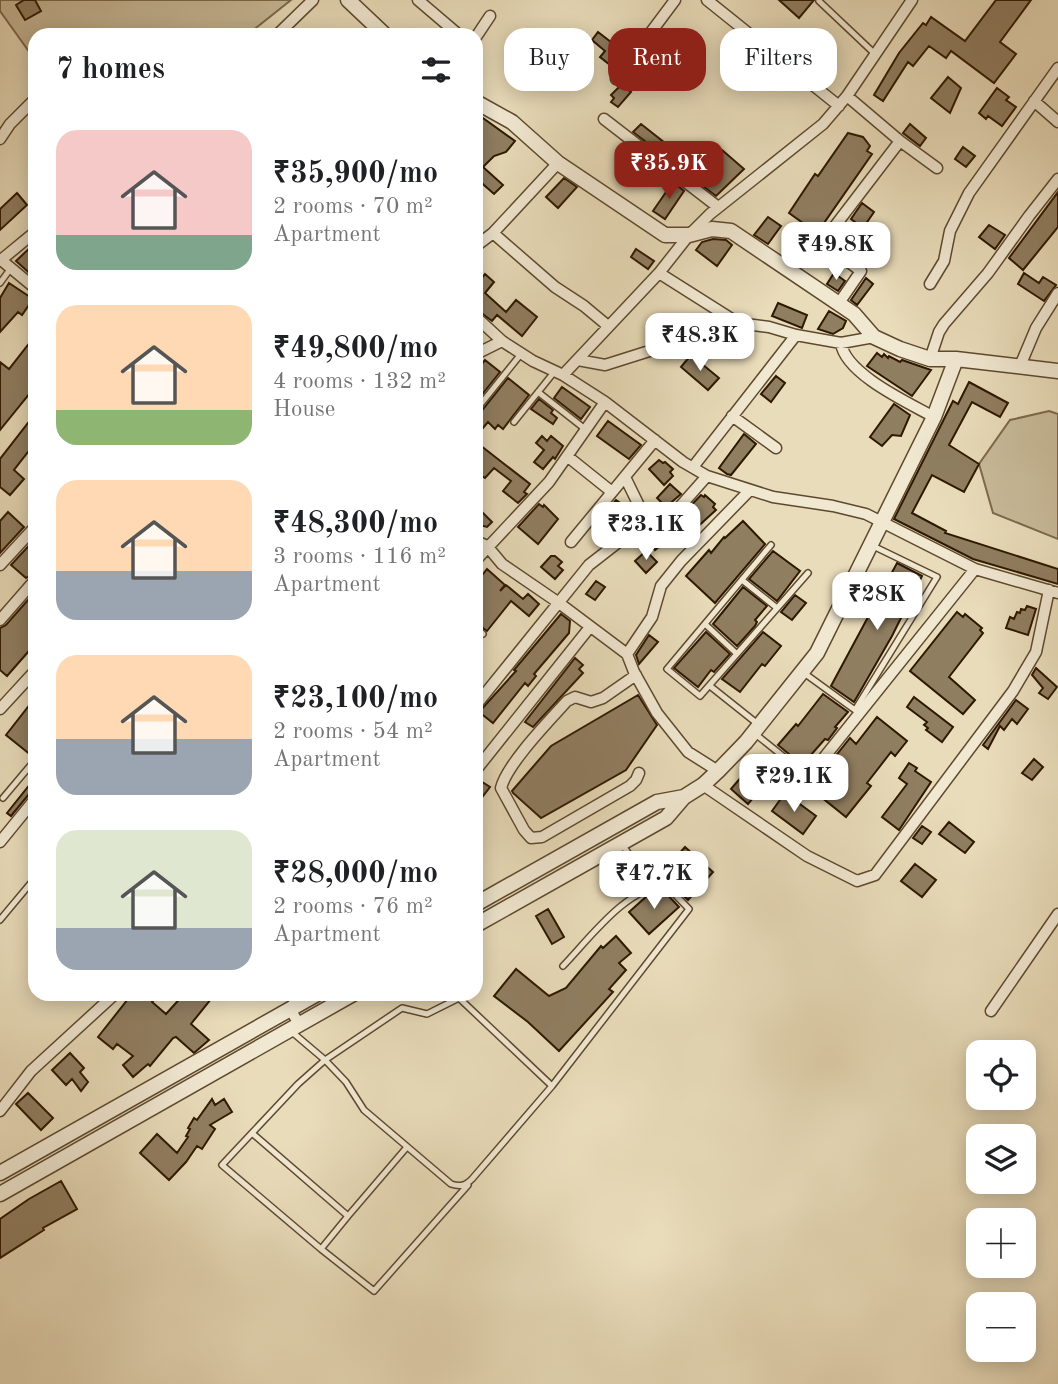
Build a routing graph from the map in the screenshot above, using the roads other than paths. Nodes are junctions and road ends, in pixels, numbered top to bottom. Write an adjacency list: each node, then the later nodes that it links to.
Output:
1 (313, 0): 9 (street)
2 (348, 0): 10 (street)
3 (418, 0): 11 (street)
4 (675, 0): 13 (street)
5 (707, 0): 20 (street)
6 (819, 1): 14 (lane)
7 (906, 3): 14 (street)
8 (490, 16): 12 (street)
9 (283, 28)
10 (378, 28)
11 (451, 28)
12 (482, 28)
13 (654, 28)
14 (875, 54): 16 (street)
15 (1058, 68): 17 (street)
16 (847, 96): 20 (street); 24 (street)
17 (1034, 101): 22 (street); 38 (street)
18 (28, 106): 23 (street)
19 (483, 106): 25 (street)
20 (839, 106): 28 (street)
21 (604, 120): 28 (street)
22 (1058, 122)
23 (0, 139)
24 (900, 141): 26 (street); 40 (street)
25 (558, 163): 29 (street); 30 (street)
26 (937, 168)
27 (1058, 180): 51 (street)
28 (719, 207): 30 (street)
29 (494, 233): 32 (street); 43 (street)
30 (689, 235): 35 (street); 40 (street)
31 (28, 238): 33 (street)
32 (483, 241)
33 (1, 259): 34 (street)
34 (11, 268): 36 (street); 37 (lane)
35 (659, 274): 42 (street); 43 (street)
36 (28, 282)
37 (0, 283)
38 (930, 284)
39 (1058, 293): 53 (street)
40 (839, 303): 45 (street)
41 (483, 323): 46 (street)
42 (738, 323): 44 (street); 50 (street)
43 (608, 326): 50 (street)
44 (796, 335): 47 (street); 59 (street)
45 (874, 337): 47 (street); 51 (street)
46 (502, 341): 48 (street); 49 (street)
47 (841, 343): 60 (street)
48 (483, 350)
49 (521, 354): 55 (street); 57 (lane)
50 (578, 359): 55 (street)
51 (930, 359): 52 (street)
52 (956, 359): 53 (street); 60 (street)
53 (1020, 366): 54 (street)
54 (1058, 371)
55 (559, 373): 56 (lane); 58 (street)
56 (538, 392): 61 (lane); 62 (lane)
57 (483, 401)
58 (605, 402): 62 (street); 63 (street)
59 (732, 416): 64 (street); 66 (street)
60 (934, 417): 71 (street)
61 (514, 422)
62 (586, 430): 65 (street)
63 (655, 440): 66 (street); 68 (street)
64 (776, 448)
65 (567, 456): 70 (street); 78 (street)
66 (693, 467): 67 (street)
67 (707, 476): 69 (street); 72 (street)
68 (625, 477): 70 (street); 72 (street)
69 (750, 490): 71 (street); 91 (street)
70 (612, 492): 74 (street)
71 (882, 522): 77 (street); 81 (street)
72 (648, 524): 86 (street)
73 (28, 535): 80 (street)
74 (571, 542)
75 (483, 545): 78 (street)
76 (771, 545): 83 (lane)
77 (870, 545): 93 (street); 93 (lane)
78 (487, 547): 79 (street); 86 (street)
79 (483, 552)
80 (0, 565)
81 (975, 569): 85 (street); 106 (street)
82 (808, 573): 87 (lane)
83 (742, 580): 87 (lane); 89 (lane)
84 (28, 588): 88 (street)
85 (1053, 592): 105 (street)
86 (559, 603): 90 (street); 97 (street)
87 (777, 608): 92 (lane)
88 (0, 620)
89 (705, 624): 92 (lane); 96 (lane)
90 (590, 627): 91 (street); 100 (street)
91 (626, 654): 94 (street)
92 (737, 654): 96 (lane)
93 (803, 672): 99 (street)
94 (636, 675): 103 (street); 104 (street)
95 (28, 683): 98 (street)
96 (709, 686): 99 (lane)
97 (483, 696)
98 (0, 709)
99 (757, 729): 102 (lane); 103 (street)
100 (483, 761)
101 (28, 768): 108 (lane)
102 (799, 769)
103 (719, 771): 105 (street)
104 (639, 773)
105 (702, 785): 107 (street)
106 (794, 795)
107 (684, 797): 111 (street); 114 (street)
108 (1, 799)
109 (28, 808): 110 (street)
110 (0, 842)
111 (621, 843): 113 (lane); 117 (street)
112 (28, 886): 116 (lane)
113 (652, 886): 118 (lane); 129 (lane)
114 (483, 900)
115 (1058, 914): 126 (street)
116 (0, 920)
117 (483, 921)
118 (563, 966)
119 (107, 1001): 130 (street)
120 (296, 1001): 125 (street)
121 (304, 1001): 125 (street)
122 (340, 1001): 127 (street)
123 (453, 1001): 128 (lane)
124 (462, 1001): 129 (lane)
125 (290, 1009): 127 (street); 133 (street)
126 (991, 1011)
127 (294, 1027): 128 (lane); 135 (street)
128 (325, 1059): 131 (lane); 132 (lane)
129 (552, 1086): 134 (lane)
130 (0, 1111)
131 (252, 1133): 136 (lane); 137 (lane)
132 (407, 1147): 134 (lane); 136 (lane)
133 (0, 1173)
134 (472, 1179): 137 (lane)
135 (0, 1194)
136 (348, 1216): 137 (lane)
137 (321, 1249)

